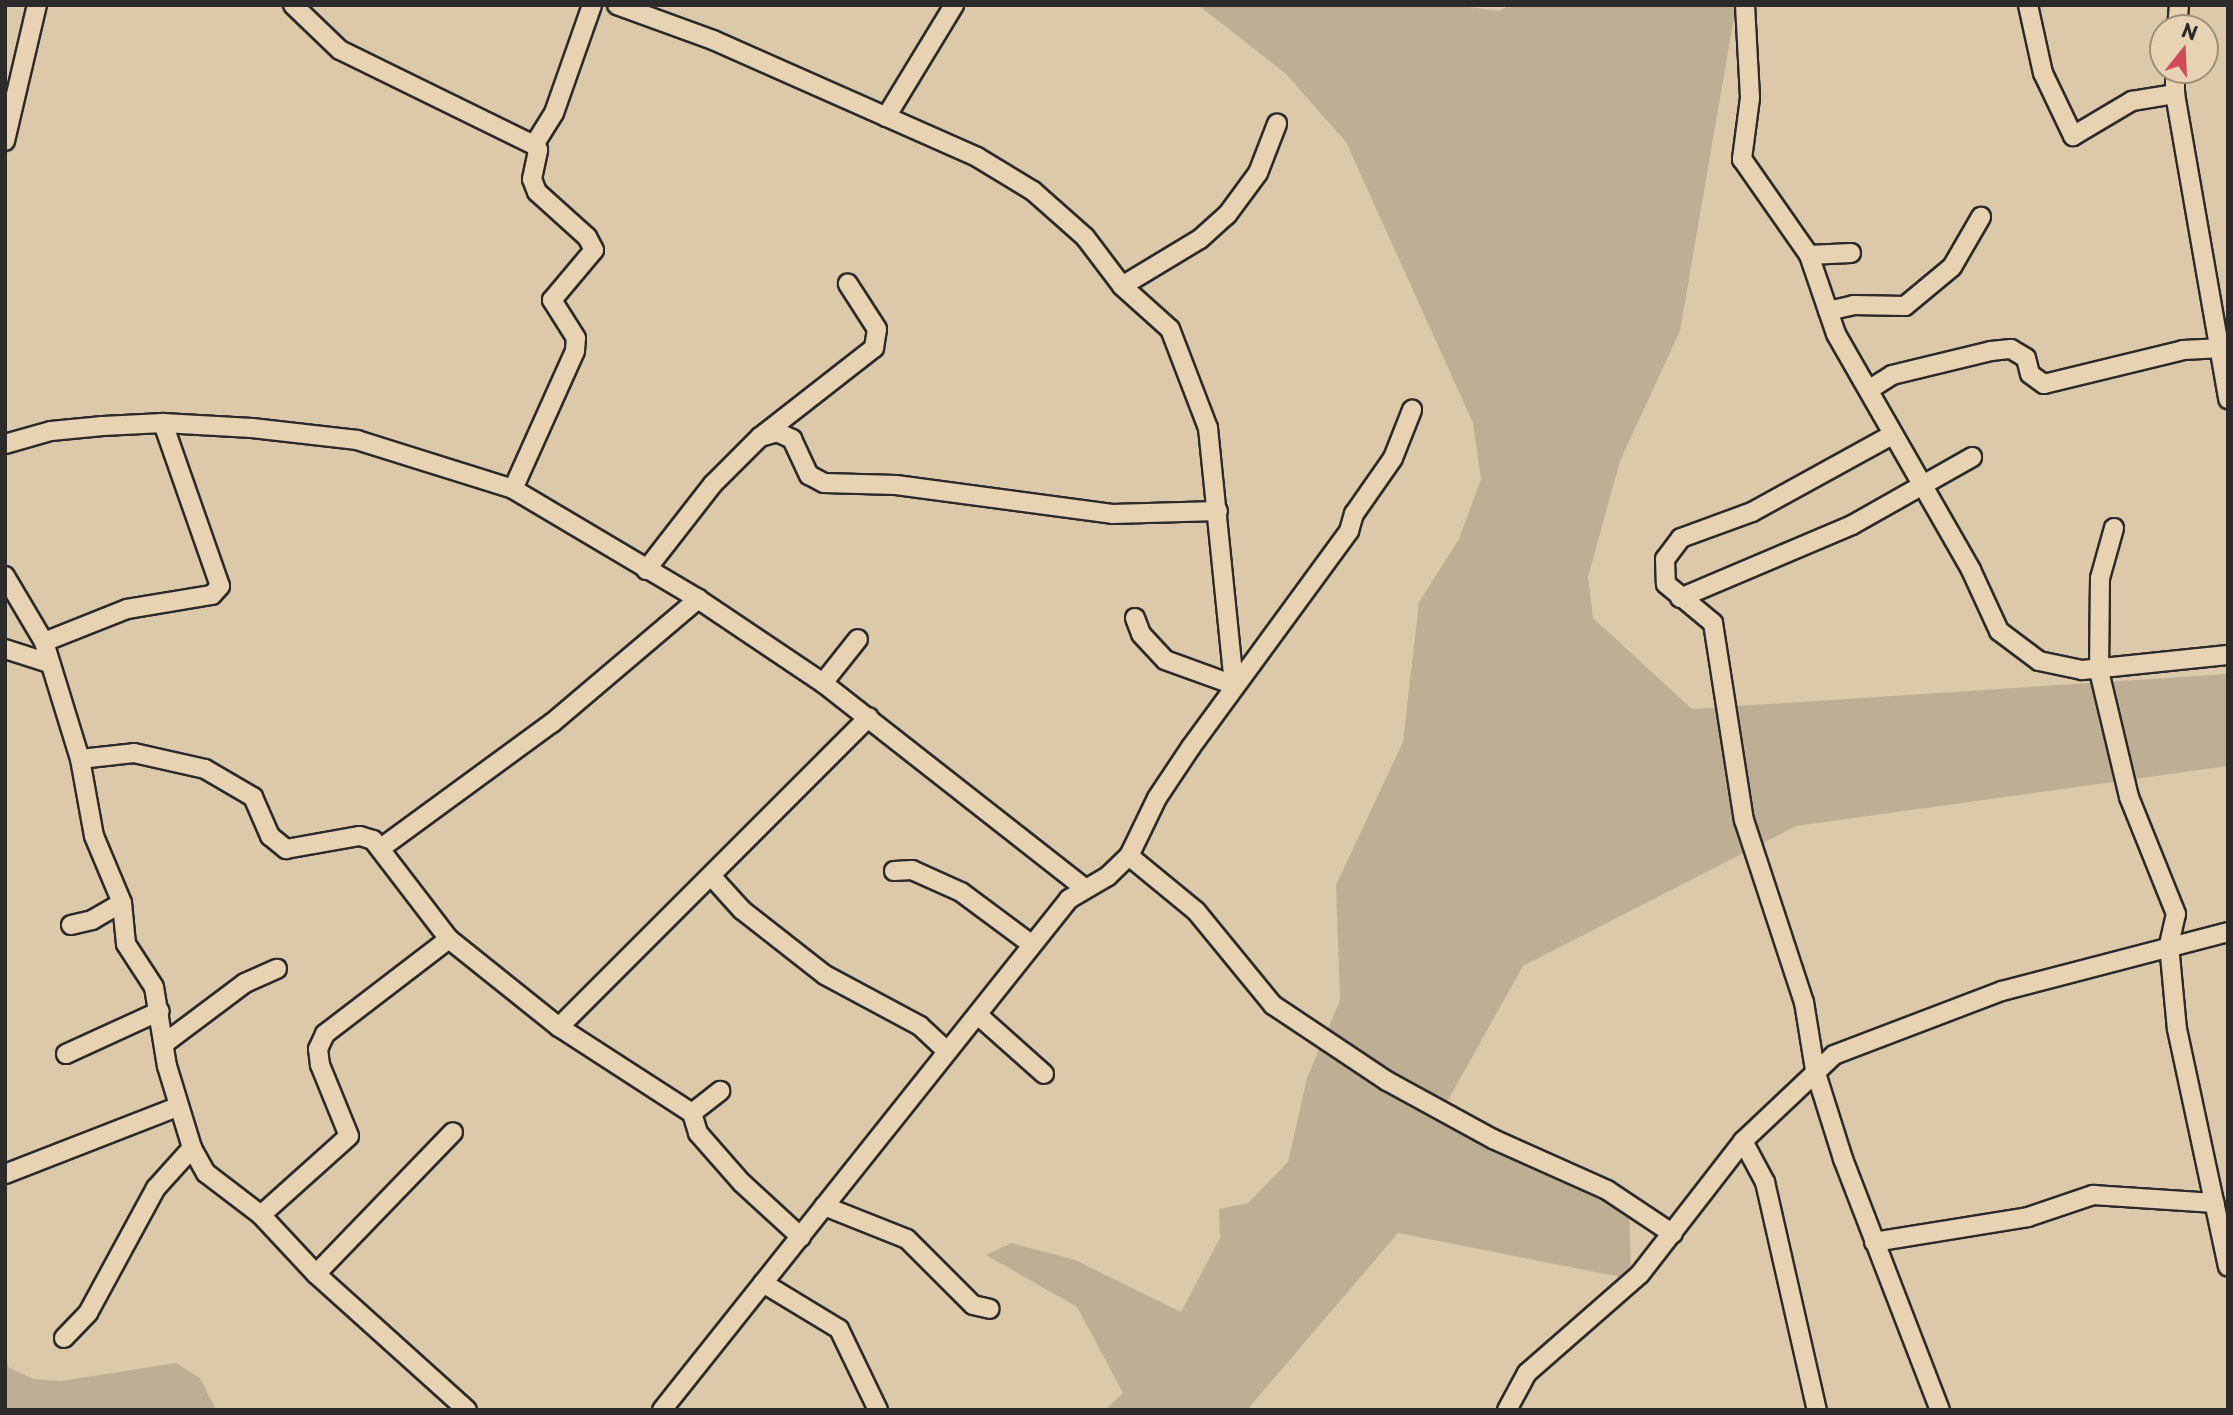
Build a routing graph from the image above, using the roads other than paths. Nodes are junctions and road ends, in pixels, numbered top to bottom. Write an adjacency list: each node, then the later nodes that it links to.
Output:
1 (37, 5): 12 (street)
2 (293, 5): 13 (street)
3 (592, 5): 13 (street)
4 (617, 5): 10 (street)
5 (954, 5): 10 (street)
6 (1745, 5): 16 (street)
7 (2028, 5): 9 (street)
8 (2175, 84): 9 (street)
9 (2175, 94): 20 (street)
10 (886, 117): 18 (street)
11 (1277, 124): 18 (street)
12 (5, 141)
13 (534, 145): 30 (street)
14 (1981, 217): 19 (street)
15 (1851, 253): 16 (street)
16 (1810, 255): 19 (street)
17 (848, 284): 26 (street)
18 (1122, 286): 31 (street)
19 (1828, 311): 21 (street)
20 (2218, 348): 21 (street); 22 (street)
21 (1870, 388): 25 (street)
22 (2228, 399)
23 (1412, 410): 45 (street)
24 (163, 423): 27 (street); 30 (street); 39 (street)
25 (1892, 435): 29 (street); 35 (street)
26 (761, 437): 31 (street); 33 (street)
27 (5, 444)
28 (1972, 457): 29 (street)
29 (1920, 484): 35 (street); 43 (street)
30 (513, 489): 33 (street)
31 (1218, 511): 45 (street)
32 (2114, 528): 43 (street)
33 (646, 570): 36 (street)
34 (5, 576): 39 (street)
35 (1680, 598): 66 (street)
36 (698, 599): 44 (street); 48 (street)
37 (1135, 618): 45 (street)
38 (858, 639): 44 (street)
39 (44, 642): 42 (street)
40 (5, 649): 42 (street)
41 (2228, 655): 43 (street)
42 (49, 663): 47 (street)
43 (2099, 671): 58 (street)
44 (823, 683): 46 (street)
45 (1234, 685): 49 (street)
46 (869, 718): 51 (street); 52 (street)
47 (80, 759): 48 (street); 53 (street)
48 (381, 848): 56 (street)
49 (1129, 856): 52 (street); 78 (street)
50 (894, 871): 57 (street)
51 (713, 878): 62 (street); 64 (street)
52 (1084, 888): 57 (street)
53 (122, 903): 54 (street); 60 (street)
54 (71, 925)
55 (2228, 932): 58 (street)
56 (449, 939): 62 (street); 77 (street)
57 (1031, 944): 61 (street)
58 (2169, 945): 66 (street); 75 (street)
59 (277, 969): 63 (street)
60 (160, 1011): 63 (street); 65 (street)
61 (979, 1016): 64 (street); 67 (street)
62 (559, 1027): 70 (street)
63 (164, 1043): 69 (street)
64 (946, 1050): 76 (street)
65 (66, 1054)
66 (1815, 1070): 72 (street); 80 (street)
67 (1044, 1074)
68 (720, 1091): 70 (street)
69 (177, 1107): 73 (street); 74 (street)
70 (692, 1113): 79 (street)
71 (453, 1132): 82 (street)
72 (1742, 1142): 78 (street); 90 (street)
73 (192, 1148): 77 (street); 85 (street)
74 (5, 1174)
75 (2215, 1203): 80 (street); 81 (street)
76 (824, 1206): 79 (street); 84 (street)
77 (261, 1214): 82 (street)
78 (1673, 1234): 89 (street)
79 (801, 1237): 83 (street)
80 (1874, 1242): 91 (street)
81 (2228, 1267)
82 (316, 1274): 86 (street)
83 (764, 1283): 87 (street); 88 (street)
84 (990, 1309)
85 (64, 1338)
86 (467, 1410)
87 (662, 1410)
88 (878, 1410)
89 (1507, 1410)
90 (1817, 1410)
91 (1940, 1410)

